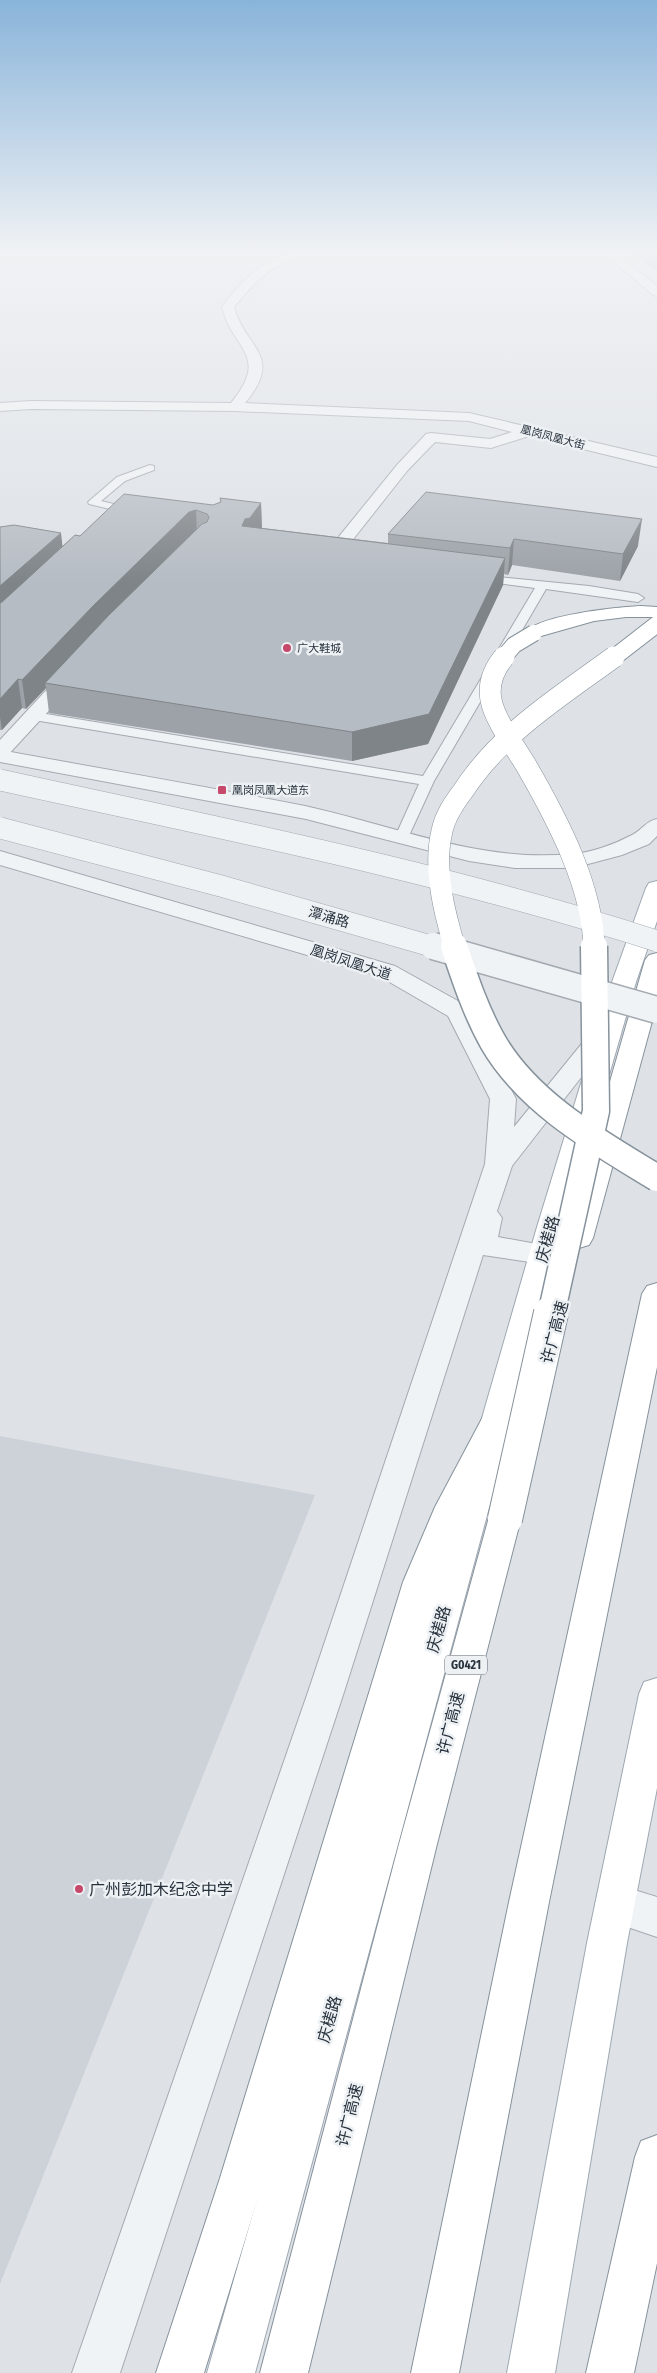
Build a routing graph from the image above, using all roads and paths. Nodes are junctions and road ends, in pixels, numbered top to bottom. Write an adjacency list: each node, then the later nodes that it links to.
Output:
1 (256, 363): 3 (street)
2 (0, 407): 3 (street, 凰岗凤凰大街)
3 (235, 407): 4 (street, 凰岗凤凰大街)
4 (528, 431): 5 (street, 凰岗凤凰大街); 8 (street)
5 (657, 462)
6 (150, 468): 7 (lane)
7 (141, 518)
8 (296, 538)
9 (465, 576): 10 (lane)
10 (542, 586): 11 (lane); 18 (lane)
11 (647, 605): 33 (main road, bridge)
12 (657, 624): 29 (main road, bridge)
13 (84, 660): 14 (street)
14 (34, 716): 15 (street); 18 (lane)
15 (0, 752)
16 (0, 756): 21 (street)
17 (0, 780): 24 (street, bridge)
18 (428, 781): 21 (lane)
19 (657, 825): 21 (street)
20 (0, 828): 26 (street, 潭涌路, bridge)
21 (402, 837)
22 (0, 858): 28 (street, 凰岗凤凰大道)
23 (657, 888): 27 (main road, 庆槎路)
24 (657, 941)
25 (657, 960): 33 (main road, 许广高速 / G0421, bridge)
26 (657, 1010)
27 (613, 1021): 28 (street); 30 (main road, 庆槎路)
28 (498, 1165): 30 (street, 凰岗凤凰大道); 38 (street)
29 (657, 1178)
30 (543, 1254): 32 (main road, 庆槎路)
31 (657, 1294): 42 (main road)
32 (497, 1420): 39 (main road); 40 (main road, 庆槎路)
33 (505, 1519): 41 (main road, 许广高速 / G0421)
34 (657, 1694): 35 (main road)
35 (615, 1904): 36 (street); 43 (main road)
36 (657, 1917)
37 (657, 2157): 44 (main road)
38 (96, 2373)
39 (180, 2373)
40 (231, 2373)
41 (284, 2373)
42 (435, 2373)
43 (531, 2373)
44 (610, 2373)

